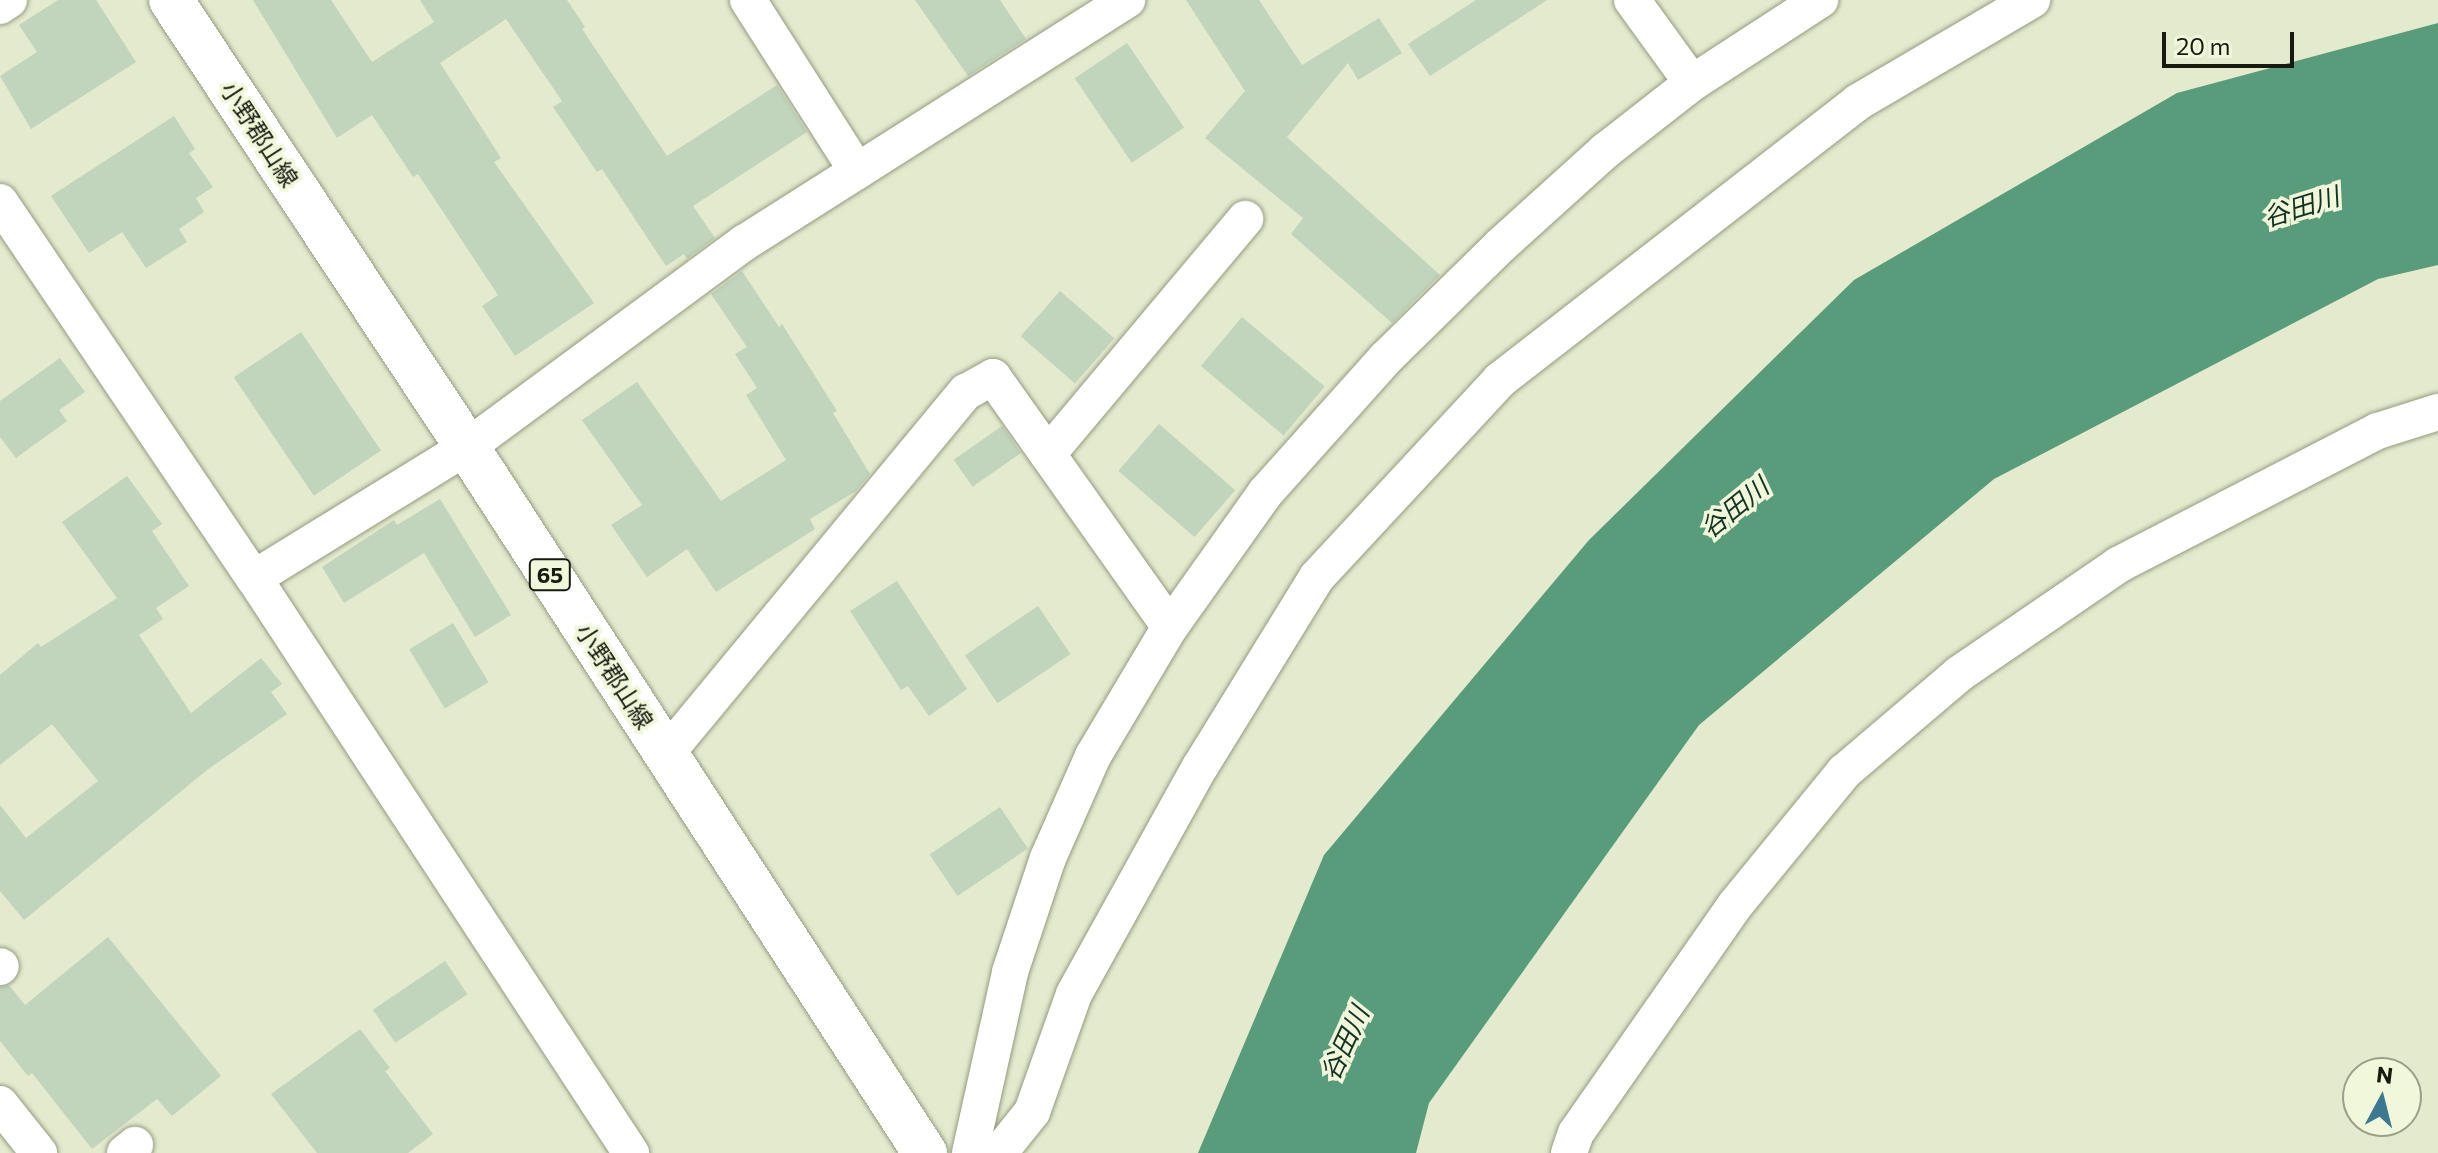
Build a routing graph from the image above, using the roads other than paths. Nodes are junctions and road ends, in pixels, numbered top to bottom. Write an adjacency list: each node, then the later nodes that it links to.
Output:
1 (9, 0): 8 (street)
2 (171, 0): 14 (main road, 小野郡山線 / 65)
3 (748, 0): 10 (street)
4 (1127, 0): 10 (street)
5 (1632, 0): 9 (street)
6 (1820, 0): 9 (street)
7 (2032, 0): 24 (street)
8 (0, 6)
9 (1692, 83): 17 (street)
10 (857, 171): 14 (street)
11 (0, 202): 16 (street)
12 (1245, 219): 15 (street)
13 (2438, 412): 25 (street)
14 (467, 447): 16 (street); 18 (main road, 小野郡山線 / 65)
15 (1048, 454): 17 (street); 18 (street)
16 (254, 578): 21 (street)
17 (1170, 627): 23 (street)
18 (666, 754): 22 (main road, 小野郡山線 / 65)
19 (0, 1104): 20 (street)
20 (39, 1153)
21 (631, 1153)
22 (925, 1153)
23 (970, 1153)
24 (999, 1153)
25 (1569, 1153)

